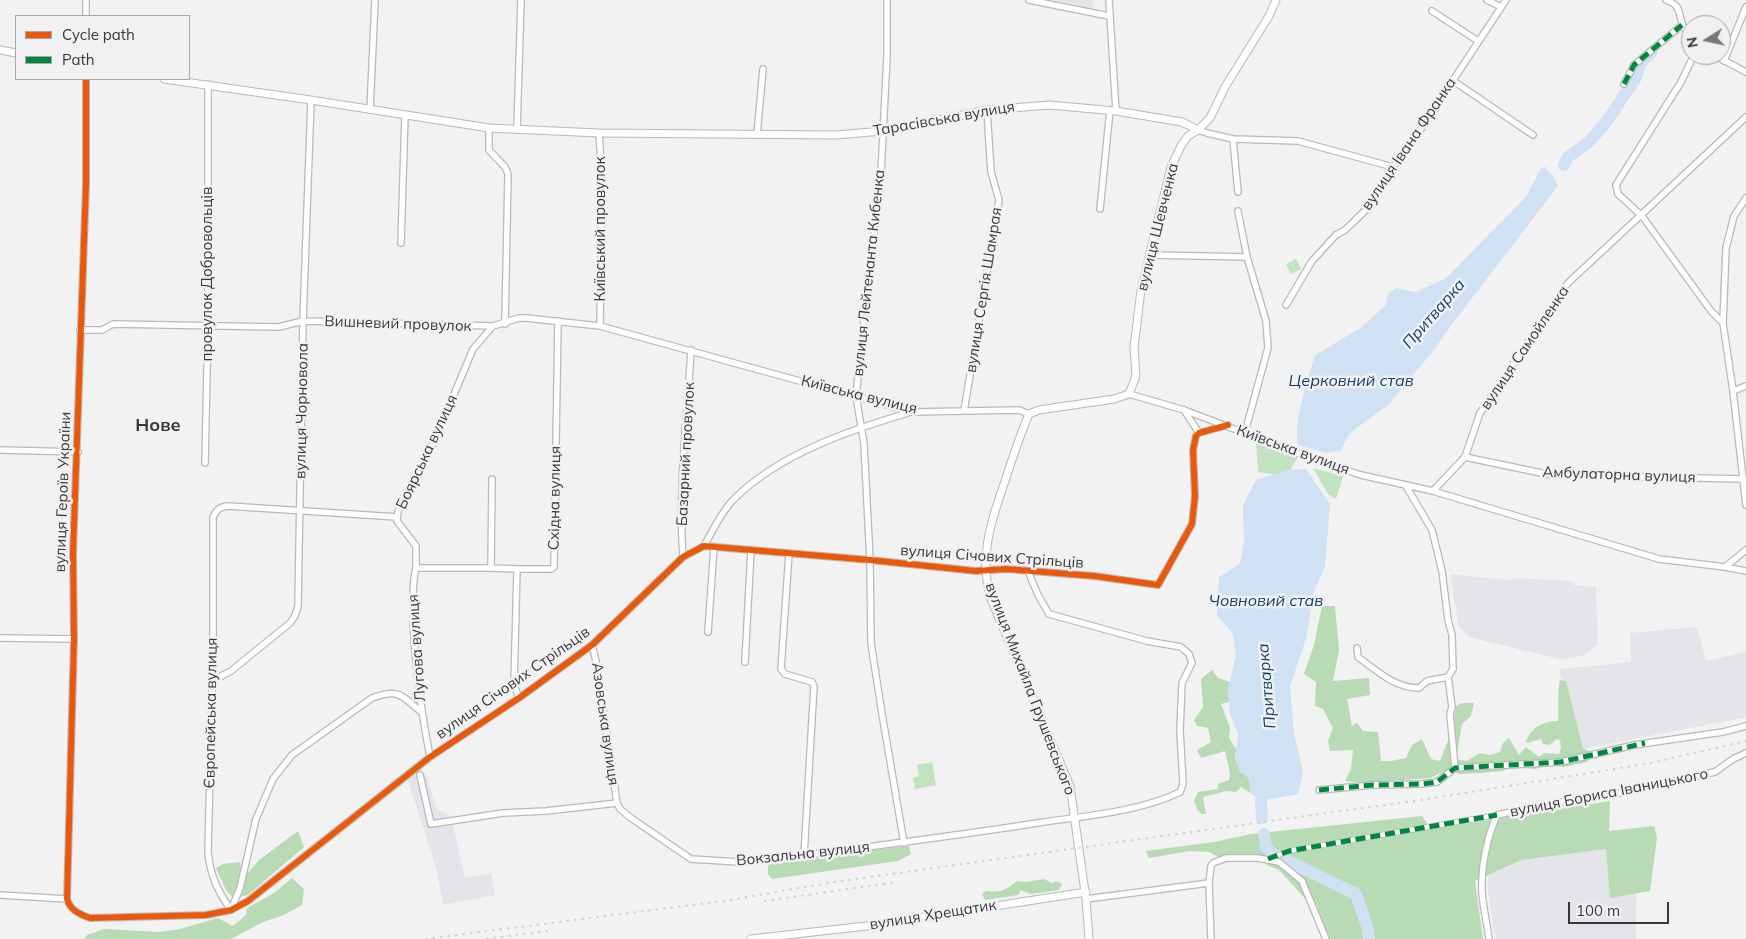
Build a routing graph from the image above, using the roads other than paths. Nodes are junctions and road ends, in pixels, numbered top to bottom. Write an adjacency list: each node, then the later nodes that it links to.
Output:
1 (86, 0): 14 (street)
2 (375, 0): 32 (street)
3 (521, 0): 38 (street)
4 (887, 0): 40 (street, вулиця Лейтенанта Кибенка)
5 (1029, 0): 15 (street)
6 (1108, 0): 15 (street)
7 (1276, 0): 39 (street, вулиця Шевченка)
8 (1487, 0): 11 (street)
9 (1506, 0): 11 (street, вулиця Івана Франка)
10 (1666, 0): 16 (street)
11 (1501, 7): 18 (street, вулиця Івана Франка)
12 (1746, 7): 19 (street)
13 (1432, 11): 18 (street)
14 (86, 15)
15 (1109, 16): 34 (street)
16 (1681, 18)
17 (1681, 26): 30 (street)
18 (1478, 41): 28 (street, вулиця Івана Франка)
19 (1731, 44)
20 (0, 50): 21 (street)
21 (15, 53)
22 (1731, 64): 25 (street)
23 (1689, 65): 50 (street)
24 (763, 69): 42 (street)
25 (1746, 72)
26 (86, 80): 62 (street, вулиця Героїв України)
27 (173, 80): 29 (street, Тарасівська вулиця)
28 (1452, 80): 43 (street); 45 (street, вулиця Івана Франка)
29 (208, 84): 31 (street, Тарасівська вулиця); 59 (street, провулок Добровольців)
30 (1624, 84)
31 (311, 100): 32 (street, Тарасівська вулиця); 55 (street, вулиця Чорновола)
32 (370, 110): 35 (street, Тарасівська вулиця)
33 (988, 110): 34 (street, Тарасівська вулиця); 40 (street, Тарасівська вулиця); 69 (street, вулиця Сергія Шамрая)
34 (1113, 110): 39 (street, Тарасівська вулиця); 48 (street)
35 (404, 115): 37 (street, Тарасівська вулиця); 51 (street)
36 (1746, 117): 50 (street, вулиця Самойленка)
37 (489, 128): 38 (street, Тарасівська вулиця); 58 (street)
38 (517, 130): 41 (street, Тарасівська вулиця)
39 (1198, 130): 44 (street, Тарасівська вулиця); 52 (street, вулиця Шевченка)
40 (883, 131): 42 (street, Тарасівська вулиця); 67 (street, вулиця Лейтенанта Кибенка)
41 (599, 133): 42 (street, Тарасівська вулиця); 61 (street, Київський провулок)
42 (757, 135)
43 (1533, 135)
44 (1233, 139): 45 (street, Тарасівська вулиця); 46 (street)
45 (1393, 167): 54 (street, вулиця Івана Франка)
46 (1238, 192)
47 (1746, 198): 57 (street)
48 (1100, 209)
49 (1238, 211): 53 (street)
50 (1642, 216): 57 (street); 78 (street, вулиця Самойленка)
51 (401, 243)
52 (1150, 255): 53 (street); 66 (street, вулиця Шевченка)
53 (1247, 257): 74 (street)
54 (1286, 305)
55 (303, 321): 59 (street, Вишневий провулок); 60 (street, Вишневий провулок); 85 (street, вулиця Чорновола)
56 (558, 321): 58 (street, Вишневий провулок); 61 (street, Київська вулиця); 97 (street, Східна вулиця)
57 (1723, 322): 65 (street)
58 (505, 324): 60 (street, Вишневий провулок)
59 (208, 325): 62 (street, Вишневий провулок); 79 (street, провулок Добровольців)
60 (493, 326): 86 (street, Боярська вулиця)
61 (600, 326): 63 (street, Київська вулиця)
62 (80, 330): 77 (street, вулиця Героїв України)
63 (691, 350): 67 (street, Київська вулиця); 92 (street, Базарний провулок)
64 (1746, 386): 65 (street)
65 (1733, 391): 81 (street)
66 (1129, 394): 68 (street, Київська вулиця); 71 (street, Київська вулиця)
67 (856, 396): 70 (street, Київська вулиця); 73 (street, вулиця Лейтенанта Кибенка)
68 (1184, 410): 72 (street, Київська вулиця); 75 (street)
69 (964, 411): 70 (street, Київська вулиця); 71 (street, Київська вулиця)
70 (912, 412): 73 (street)
71 (1029, 414): 98 (street, вулиця Михайла Грушевського)
72 (1228, 426): 74 (street, Київська вулиця); 75 (street)
73 (862, 427): 87 (street); 93 (street, вулиця Лейтенанта Кибенка)
74 (1245, 432): 82 (street, Київська вулиця)
75 (1200, 433): 99 (street, вулиця Січових Стрільців)
76 (0, 450): 77 (street)
77 (78, 452): 103 (street, вулиця Героїв України)
78 (1465, 457): 81 (street, Амбулаторна вулиця); 83 (street, вулиця Самойленка)
79 (205, 463)
80 (492, 479): 96 (street)
81 (1744, 479): 84 (street)
82 (1406, 486): 83 (street, Київська вулиця); 107 (street)
83 (1433, 491): 94 (street, Київська вулиця)
84 (1746, 505)
85 (300, 510): 86 (street); 108 (street, вулиця Чорновола); 108 (street, Європейська вулиця)
86 (397, 517): 95 (street, Боярська вулиця)
87 (704, 546): 88 (street, вулиця Січових Стрільців); 92 (street, вулиця Січових Стрільців)
88 (714, 547): 89 (street, вулиця Січових Стрільців); 101 (street)
89 (751, 550): 91 (street, вулиця Січових Стрільців); 106 (street)
90 (1746, 550): 94 (street)
91 (789, 553): 93 (street, вулиця Січових Стрільців); 121 (street)
92 (683, 557): 104 (street, вулиця Січових Стрільців)
93 (870, 560): 98 (street, вулиця Січових Стрільців); 120 (street, вулиця Лейтенанта Кибенка)
94 (1725, 567): 100 (street, Київська вулиця)
95 (416, 568): 96 (street); 110 (street, Лугова вулиця)
96 (491, 568): 97 (street)
97 (517, 569): 109 (street)
98 (986, 571): 99 (street, вулиця Січових Стрільців); 119 (street, вулиця Михайла Грушевського)
99 (1028, 571): 119 (street, Вокзальна вулиця)
100 (1746, 571)
101 (708, 632)
102 (0, 638): 103 (street)
103 (74, 639): 126 (street, вулиця Героїв України)
104 (592, 645): 109 (street, вулиця Січових Стрільців); 117 (street, Азовська вулиця)
105 (1357, 648): 107 (street)
106 (745, 662)
107 (1448, 677): 114 (street)
108 (212, 681): 128 (street, Європейська вулиця)
109 (519, 698): 113 (street, вулиця Січових Стрільців)
110 (422, 713): 113 (street, Лугова вулиця); 128 (street)
111 (1746, 726): 114 (street)
112 (1746, 754): 118 (street, вулиця Бориса Іваницького)
113 (430, 757): 128 (street, вулиця Січових Стрільців)
114 (1455, 768): 116 (street)
115 (420, 775): 117 (street)
116 (1319, 790)
117 (616, 803): 121 (street, Вокзальна вулиця)
118 (1497, 814): 122 (street); 133 (street)
119 (1076, 817): 120 (street, Вокзальна вулиця); 125 (street, вулиця Михайла Грушевського)
120 (904, 843): 121 (street, Вокзальна вулиця)
121 (804, 855)
122 (1270, 858): 123 (street); 132 (street)
123 (1209, 883): 125 (street); 131 (street)
124 (0, 895): 126 (street)
125 (1086, 896): 129 (street, вулиця Хрещатик); 130 (street, вулиця Михайла Грушевського)
126 (67, 899): 127 (street, вулиця Героїв України)
127 (69, 905): 128 (street, вулиця Січових Стрільців)
128 (231, 910)
129 (751, 939)
130 (1089, 939)
131 (1211, 939)
132 (1326, 939)
133 (1489, 939)

